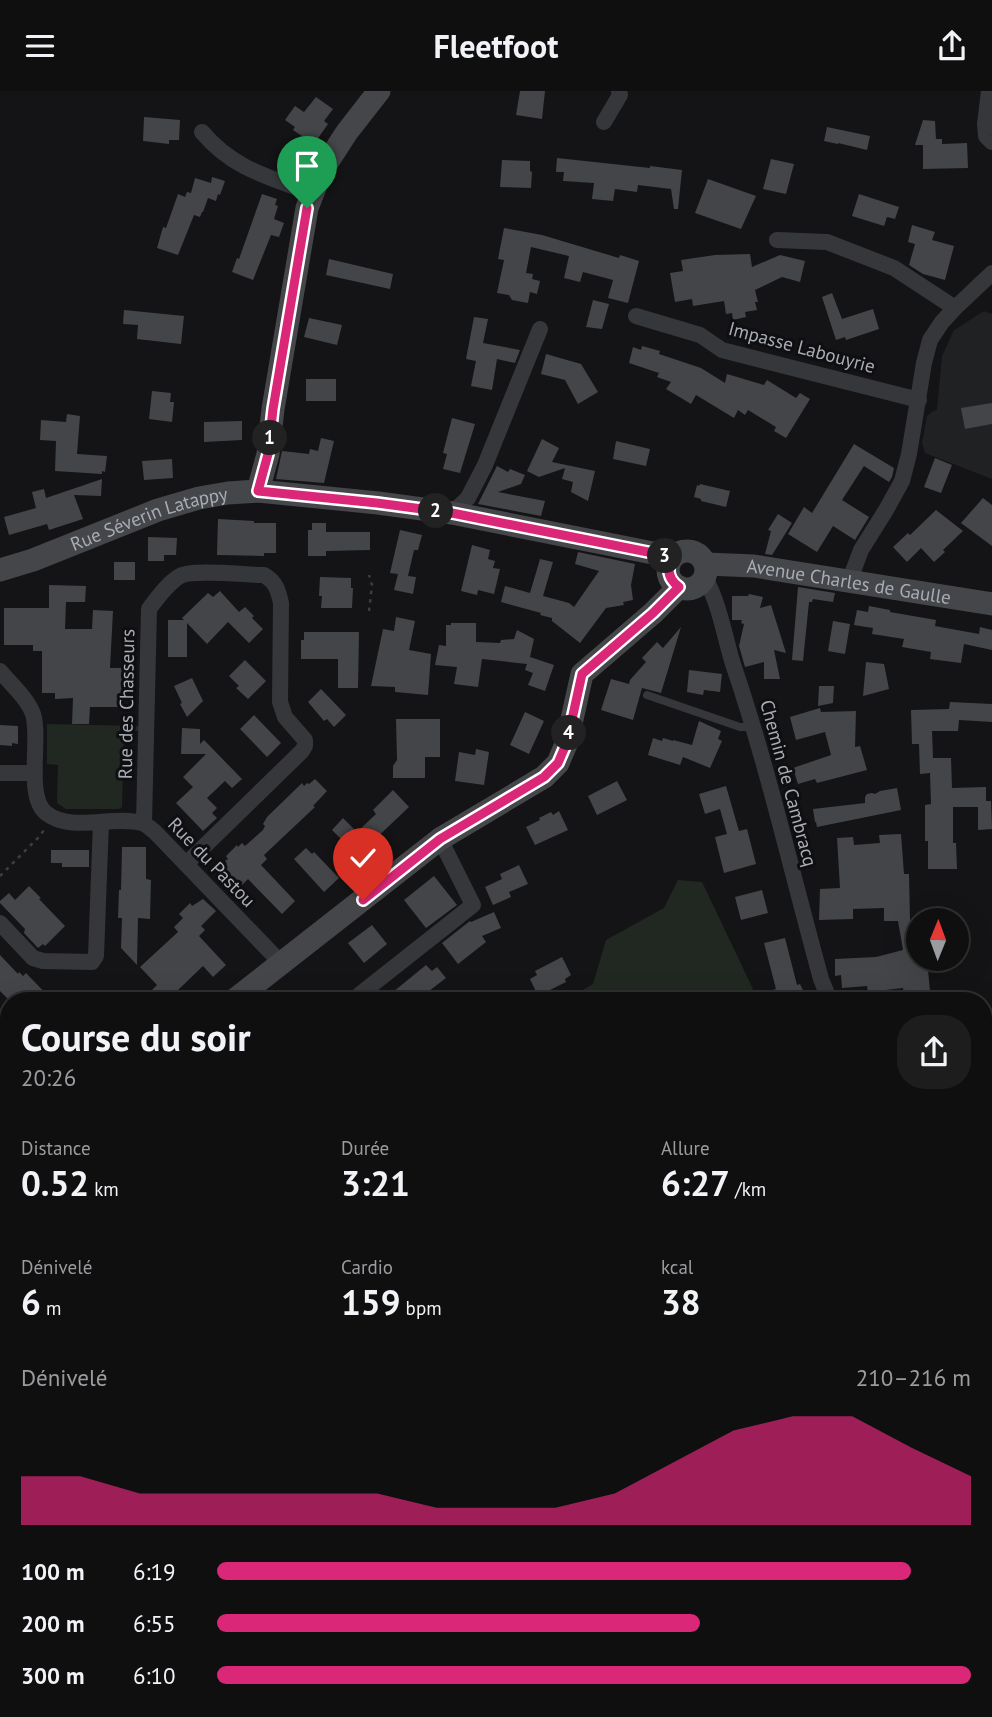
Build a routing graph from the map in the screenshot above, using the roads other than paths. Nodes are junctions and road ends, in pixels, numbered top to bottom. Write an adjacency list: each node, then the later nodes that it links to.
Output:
1 (379, 91): 7 (street)
2 (619, 91): 4 (street)
3 (989, 91): 6 (street)
4 (604, 122)
5 (202, 132): 7 (street)
6 (992, 142)
7 (312, 193): 15 (street)
8 (777, 240): 11 (street)
9 (992, 273): 10 (street)
10 (985, 290): 11 (street)
11 (954, 308): 14 (street)
12 (636, 316): 14 (street, Impasse Labouyrie)
13 (540, 329): 16 (street)
14 (919, 400): 20 (street)
15 (258, 491): 16 (street, Rue Séverin Latappy); 18 (street, Rue Séverin Latappy)
16 (452, 513): 17 (street, Rue Séverin Latappy)
17 (673, 557): 19 (street); 21 (street)
18 (0, 570)
19 (705, 571): 20 (street, Avenue Charles de Gaulle); 21 (street); 25 (street, Chemin de Cambracq)
20 (849, 582): 22 (street, Avenue Charles de Gaulle)
21 (679, 587): 30 (street)
22 (992, 604)
23 (0, 671): 27 (street)
24 (647, 695): 25 (lane)
25 (754, 727): 36 (street, Chemin de Cambracq)
26 (0, 773): 27 (street)
27 (35, 773): 28 (street, Rue du Pastou)
28 (101, 822): 29 (street, Rue du Pastou); 32 (street)
29 (144, 823): 31 (street, Rue du Pastou); 31 (street, Rue des Chasseurs)
30 (440, 839): 33 (street); 35 (street)
31 (186, 864): 33 (street, Rue du Pastou)
32 (0, 923)
33 (282, 964): 34 (street)
34 (245, 992)
35 (363, 992)
36 (826, 992)

